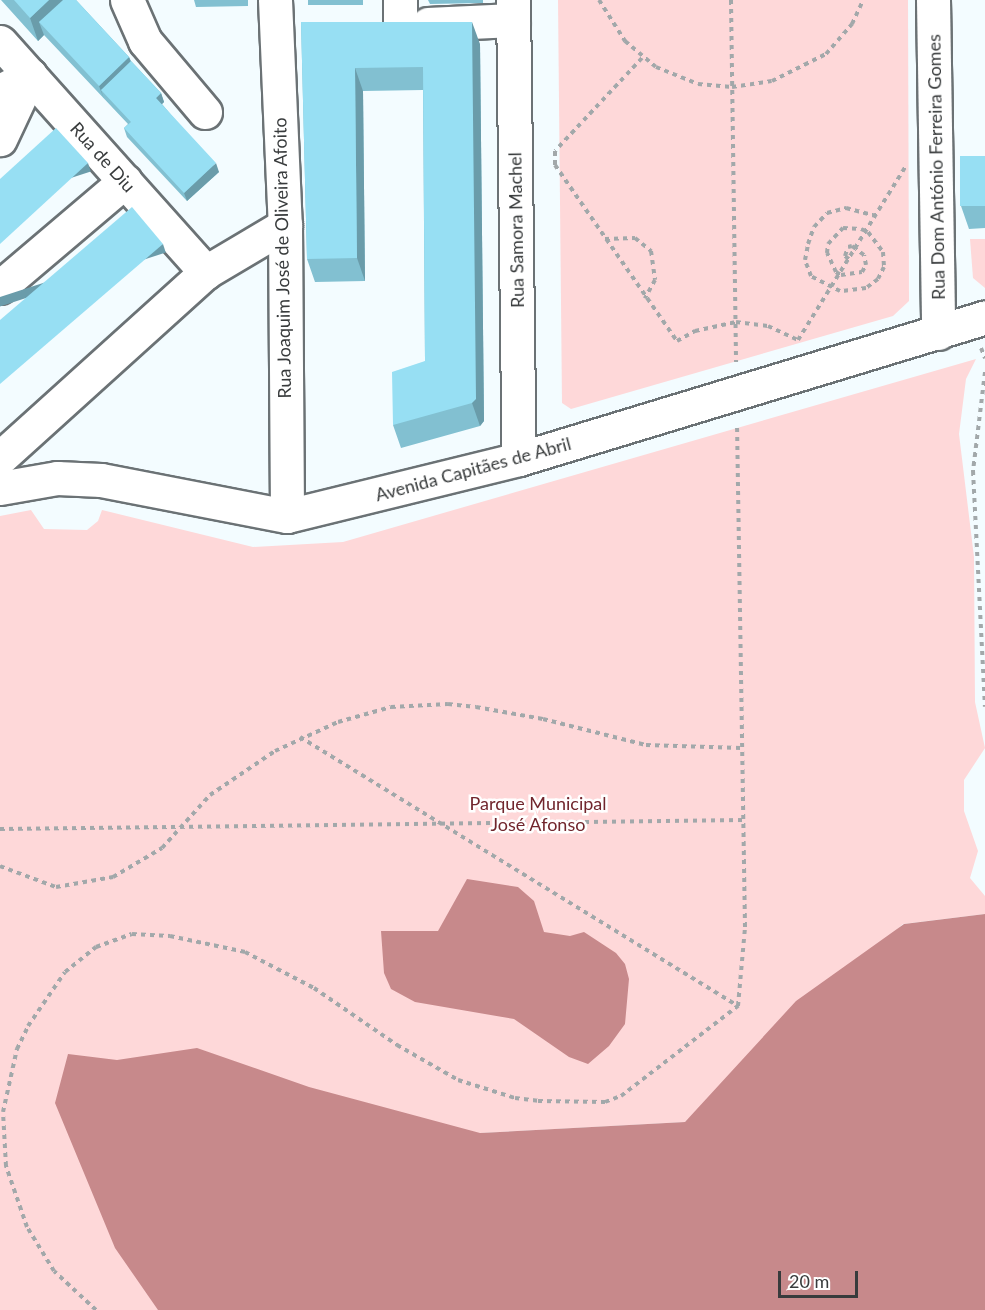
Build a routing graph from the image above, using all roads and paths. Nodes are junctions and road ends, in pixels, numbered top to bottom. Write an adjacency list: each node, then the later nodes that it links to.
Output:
1 (127, 0): 16 (street)
2 (599, 0): 12 (path)
3 (731, 0): 14 (path)
4 (863, 0): 14 (path)
5 (933, 0): 30 (street, Rua Dom António Ferreira Gomes)
6 (513, 10): 7 (street); 34 (street, Rua Samora Machel)
7 (400, 13): 9 (street)
8 (275, 16): 10 (street); 21 (street, Rua Joaquim José de Oliveira Afoito)
9 (366, 27)
10 (309, 30)
11 (0, 42): 13 (street, Rua de Diu)
12 (642, 58): 14 (path); 22 (path)
13 (30, 75): 15 (street); 17 (street); 19 (street, Rua de Diu)
14 (732, 87): 29 (path)
15 (0, 91)
16 (204, 112)
17 (0, 139)
18 (911, 158): 20 (path)
19 (125, 181): 24 (street, Rua de Diu); 25 (street)
20 (875, 216): 26 (path); 26 (path)
21 (285, 225): 24 (street); 36 (street, Rua Joaquim José de Oliveira Afoito)
22 (605, 239): 27 (path); 27 (path)
23 (850, 260): 26 (path, bridge)
24 (206, 272): 33 (street)
25 (0, 287)
26 (829, 288): 29 (path)
27 (645, 298): 29 (path)
28 (985, 317): 30 (street, Avenida Capitães de Abril)
29 (736, 322): 32 (path)
30 (938, 333): 32 (street, Avenida Capitães de Abril)
31 (985, 372): 37 (path)
32 (736, 393): 34 (street, Avenida Capitães de Abril); 39 (path)
33 (2, 452)
34 (519, 459): 36 (street, Avenida Capitães de Abril)
35 (0, 488): 36 (street, Avenida Capitães de Abril)
36 (286, 516)
37 (985, 707)
38 (300, 737): 39 (path); 41 (path); 42 (path)
39 (741, 748): 40 (path)
40 (742, 820): 41 (path); 45 (path)
41 (443, 825): 42 (path); 45 (path)
42 (182, 828): 43 (path); 44 (path)
43 (0, 829)
44 (0, 866)
45 (738, 1006): 46 (path)
46 (96, 1310)

